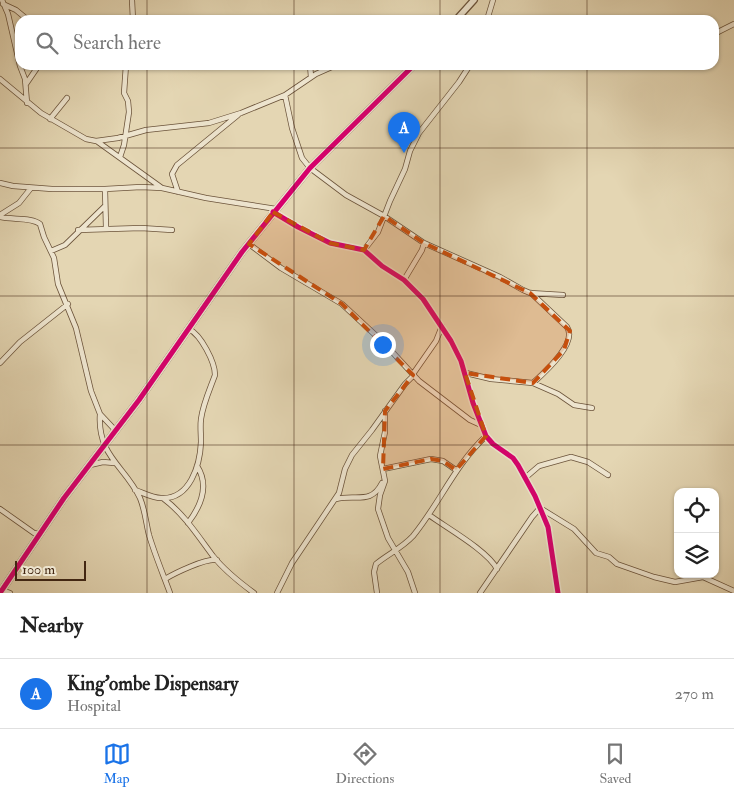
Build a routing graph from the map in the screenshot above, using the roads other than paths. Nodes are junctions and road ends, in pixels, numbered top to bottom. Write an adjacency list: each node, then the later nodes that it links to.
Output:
1 (132, 0): 6 (street)
2 (474, 0): 7 (street)
3 (494, 0): 8 (street)
4 (2, 2): 5 (street); 11 (street)
5 (22, 15)
6 (133, 15)
7 (460, 15)
8 (489, 15)
9 (734, 24): 10 (street)
10 (719, 32)
11 (15, 42)
12 (22, 70): 21 (street)
13 (36, 70): 21 (street)
14 (126, 70): 27 (street)
15 (310, 70): 19 (street)
16 (322, 70): 19 (street)
17 (409, 70): 30 (street)
18 (467, 70): 39 (street)
19 (311, 77): 22 (street)
20 (0, 79): 24 (street)
21 (26, 84): 24 (street)
22 (286, 95): 25 (street); 30 (street)
23 (66, 98): 26 (street)
24 (28, 103): 26 (street)
25 (241, 113): 27 (street); 35 (street)
26 (50, 119): 28 (street)
27 (126, 136): 28 (street); 29 (street)
28 (96, 141): 29 (street)
29 (120, 157): 33 (street)
30 (310, 168): 37 (street); 39 (street)
31 (0, 183): 32 (street)
32 (31, 188): 34 (street); 38 (street)
33 (162, 188): 34 (street); 35 (street)
34 (105, 189): 36 (street)
35 (178, 192): 37 (street)
36 (105, 206): 40 (street); 41 (street)
37 (274, 211): 44 (street); 45 (street)
38 (0, 216): 46 (street)
39 (384, 216): 43 (street); 45 (street)
40 (106, 228): 41 (street); 42 (street)
41 (78, 230): 46 (street)
42 (172, 230)
43 (424, 243): 47 (street); 48 (street)
44 (249, 244): 52 (street); 55 (street)
45 (364, 250): 47 (street)
46 (51, 251): 50 (street)
47 (404, 280): 51 (street)
48 (530, 293): 49 (street); 56 (street)
49 (563, 295)
50 (68, 304): 53 (street); 59 (street)
51 (442, 326): 54 (street); 55 (street)
52 (189, 329): 61 (street); 66 (street)
53 (0, 363)
54 (466, 373): 56 (street); 60 (street)
55 (413, 375): 58 (street); 60 (street)
56 (533, 384): 57 (street)
57 (592, 408)
58 (385, 411): 67 (street); 74 (street)
59 (100, 414): 61 (street); 63 (street)
60 (481, 425): 62 (street)
61 (116, 431): 63 (street)
62 (486, 436): 68 (street); 71 (street)
63 (104, 446): 64 (street); 65 (street)
64 (114, 463): 65 (street); 72 (street)
65 (88, 466): 79 (street)
66 (196, 466): 73 (street); 78 (street)
67 (383, 470): 68 (street); 70 (street)
68 (456, 470): 77 (street)
69 (608, 475): 71 (street)
70 (385, 478): 74 (street); 80 (street)
71 (525, 478): 75 (street)
72 (135, 490): 73 (street); 83 (street)
73 (164, 499): 78 (street)
74 (336, 499): 89 (street)
75 (540, 508): 82 (street); 85 (street); 93 (street)
76 (0, 509): 79 (street)
77 (428, 515): 80 (street); 82 (street)
78 (188, 523): 81 (street)
79 (39, 534): 84 (street)
80 (396, 551): 90 (street); 91 (street)
81 (217, 560): 83 (street); 88 (street)
82 (497, 569): 92 (street)
83 (165, 579): 87 (street)
84 (1, 591): 86 (street)
85 (734, 591)
86 (10, 593)
87 (170, 593)
88 (254, 593)
89 (277, 593)
90 (376, 593)
91 (415, 593)
92 (480, 593)
93 (558, 593)

